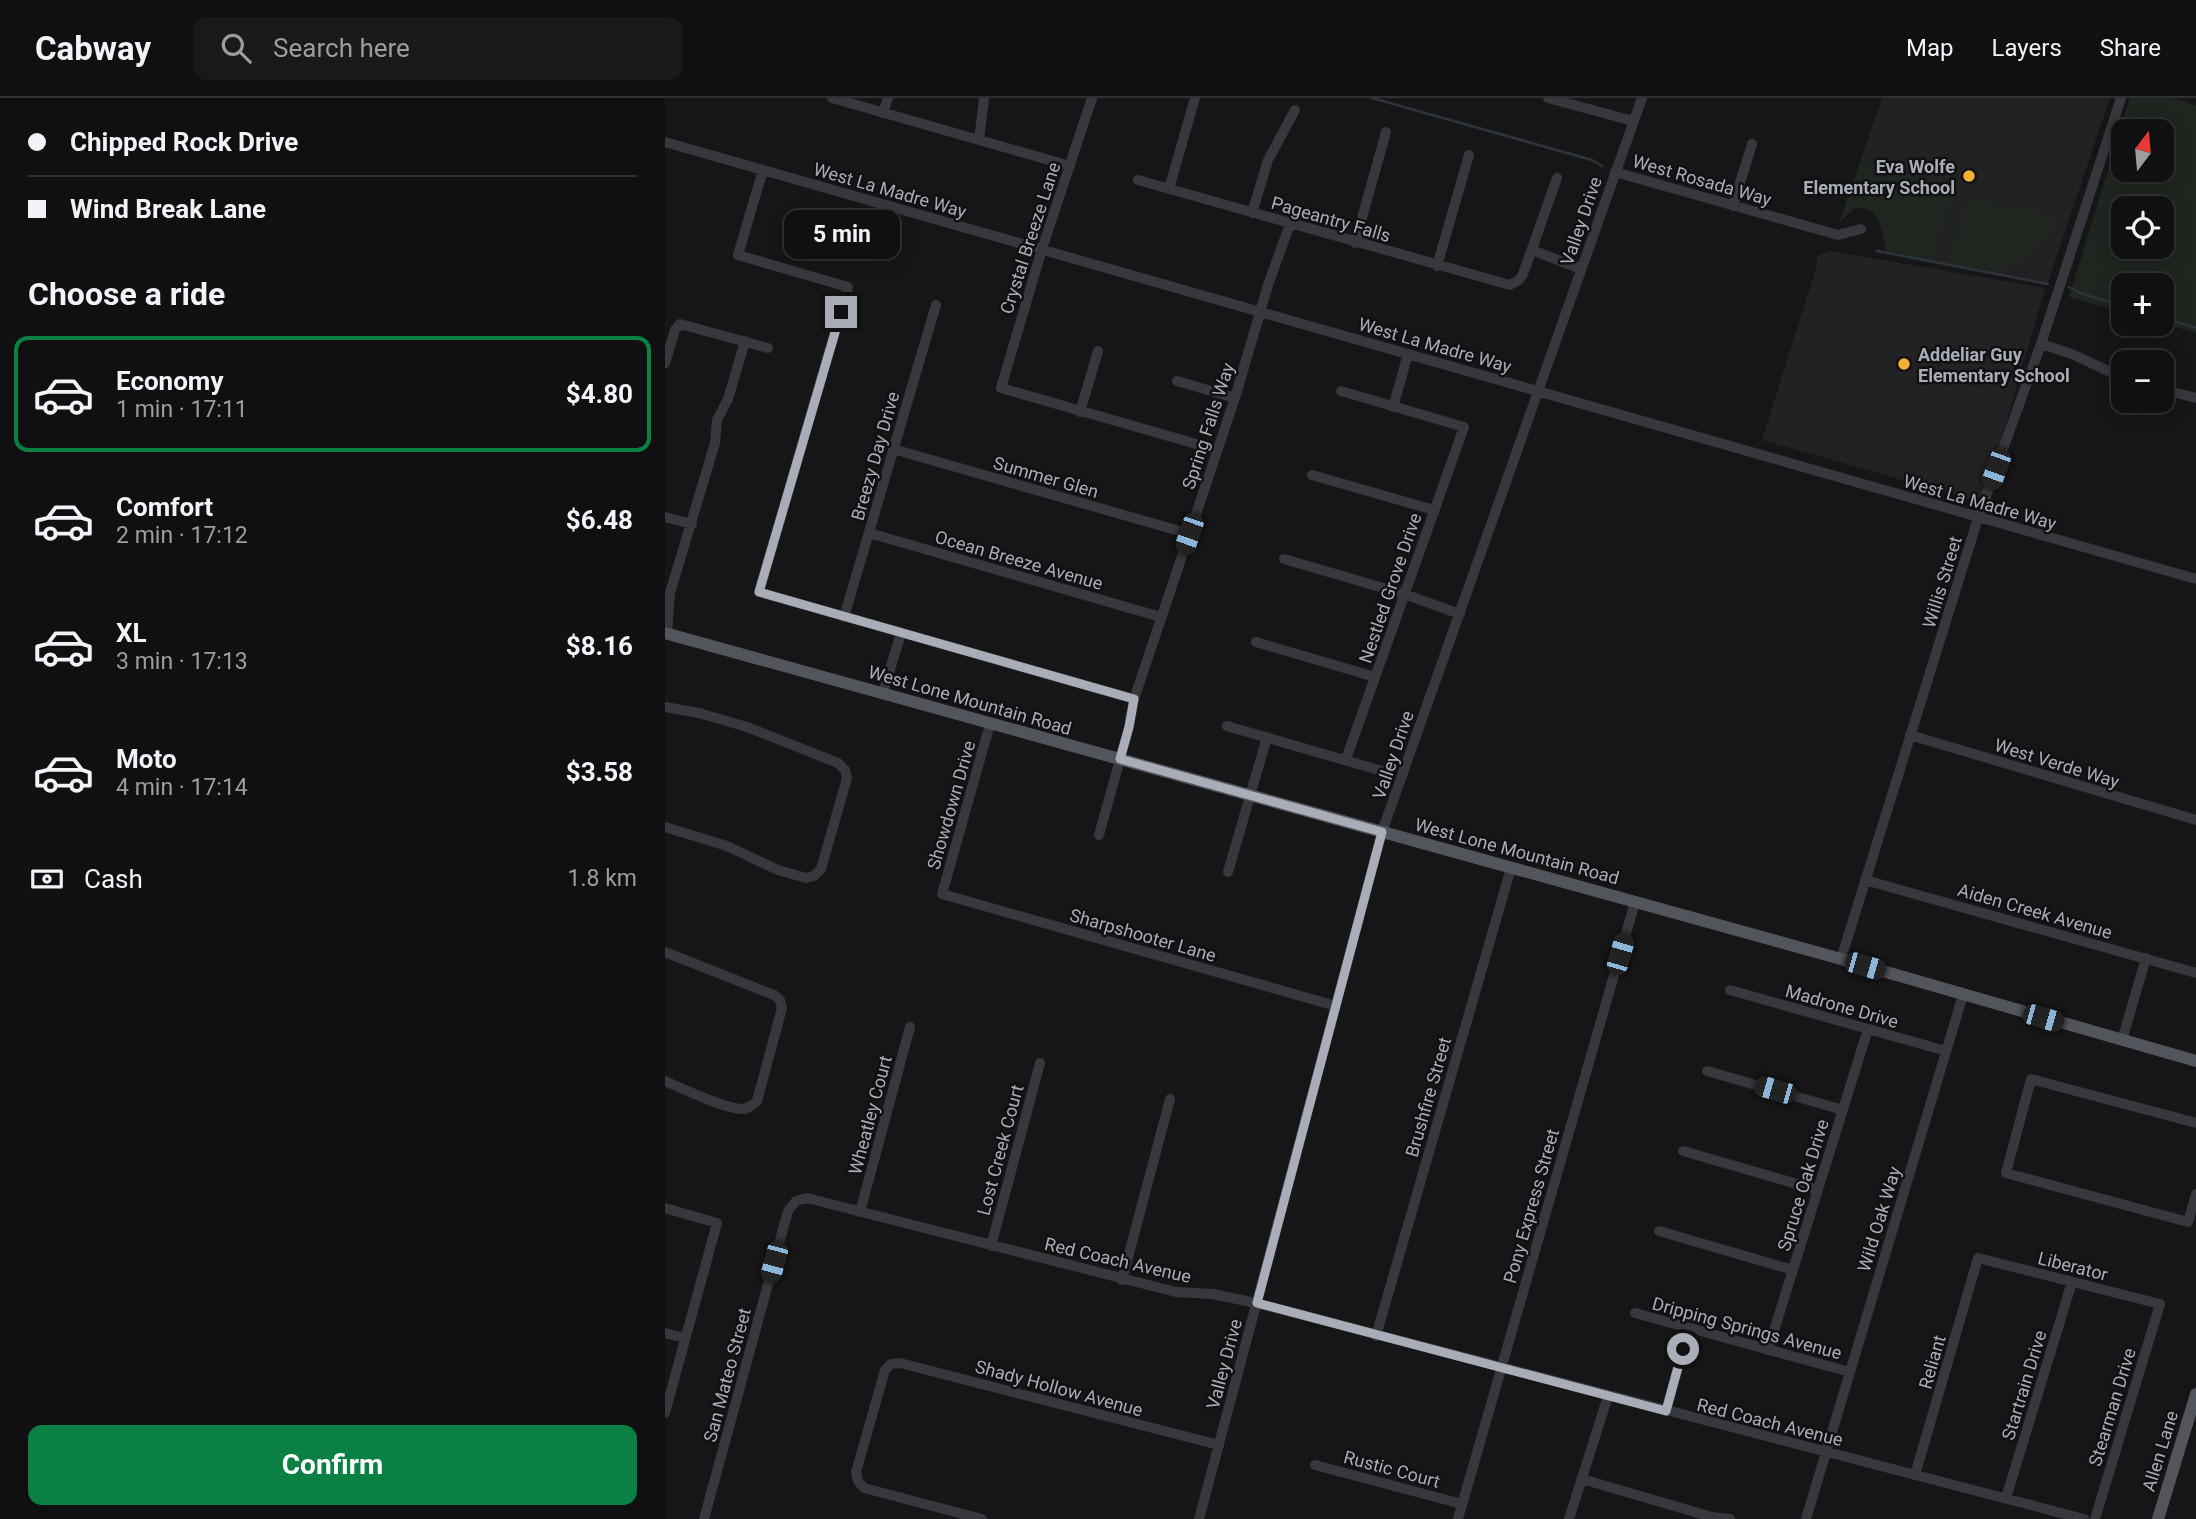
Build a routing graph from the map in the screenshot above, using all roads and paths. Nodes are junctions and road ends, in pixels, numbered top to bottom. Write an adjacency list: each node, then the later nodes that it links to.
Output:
1 (832, 98): 11 (street)
2 (888, 98): 11 (street)
3 (984, 98): 14 (street)
4 (1092, 98): 18 (street, Crystal Breeze Lane)
5 (1195, 98): 23 (street)
6 (1548, 98): 9 (street)
7 (1641, 98): 12 (street, Valley Drive)
8 (2122, 98): 36 (street, Willis Street)
9 (1581, 103): 12 (street)
10 (1295, 110): 25 (street)
11 (883, 113): 14 (street)
12 (1633, 121): 20 (street, Valley Drive)
13 (1386, 132): 28 (street)
14 (979, 140): 18 (street)
15 (665, 142): 19 (street, West La Madre Way)
16 (1752, 144): 24 (street)
17 (1469, 155): 31 (street)
18 (1070, 166): 29 (street, Crystal Breeze Lane)
19 (763, 170): 29 (street, West La Madre Way); 63 (street)
20 (1615, 172): 24 (street, West Rosada Way); 32 (street, Valley Drive)
21 (1557, 178): 30 (street)
22 (1138, 180): 23 (street, Pageantry Falls)
23 (1169, 190): 25 (street, Pageantry Falls)
24 (1733, 206): 27 (street, West Rosada Way)
25 (1252, 213): 26 (street, Pageantry Falls)
26 (1290, 224): 28 (street, Pageantry Falls); 34 (street, Spring Falls Way)
27 (1861, 229)
28 (1355, 243): 31 (street, Pageantry Falls)
29 (1042, 249): 34 (street, West La Madre Way); 49 (street, Crystal Breeze Lane)
30 (1532, 250): 31 (street, Pageantry Falls); 32 (street)
31 (1437, 266)
32 (1581, 269): 44 (street, Valley Drive)
33 (936, 305): 50 (street, Breezy Day Drive)
34 (1260, 311): 39 (street, West La Madre Way); 46 (street, Spring Falls Way)
35 (745, 341): 37 (street); 40 (street); 56 (street)
36 (2041, 344): 41 (street); 55 (street, Willis Street)
37 (768, 348)
38 (1098, 351): 49 (street)
39 (1408, 354): 44 (street, West La Madre Way); 48 (street)
40 (665, 363)
41 (2111, 372)
42 (1177, 381): 46 (street)
43 (1341, 391): 48 (street)
44 (1537, 391): 55 (street, West La Madre Way); 62 (street, Valley Drive)
45 (2174, 392): 47 (street)
46 (1235, 398): 51 (street, Spring Falls Way)
47 (2196, 398)
48 (1393, 407): 53 (street, Nestled Grove Drive)
49 (1080, 412): 51 (street)
50 (893, 450): 57 (street, Breezy Day Drive); 58 (street, Summer Glen)
51 (1217, 450): 58 (street, Spring Falls Way)
52 (1312, 475): 53 (street)
53 (1434, 510): 61 (street, Nestled Grove Drive)
54 (665, 517): 56 (street)
55 (1978, 518): 60 (street, West La Madre Way); 74 (street, Willis Street)
56 (692, 524): 66 (street)
57 (869, 533): 63 (street, Breezy Day Drive); 64 (street, Ocean Breeze Avenue)
58 (1189, 534): 64 (street, Spring Falls Way)
59 (1284, 559): 61 (street)
60 (2196, 579)
61 (1404, 594): 62 (street); 68 (street, Nestled Grove Drive)
62 (1459, 614): 82 (street, Valley Drive)
63 (844, 617): 65 (street)
64 (1161, 617): 70 (street, Spring Falls Way)
65 (901, 632): 69 (street); 70 (street)
66 (666, 633): 69 (main road, West Lone Mountain Road)
67 (1256, 642): 68 (street)
68 (1375, 677): 77 (street, Nestled Grove Drive)
69 (883, 694): 72 (main road, West Lone Mountain Road)
70 (1134, 699): 76 (street, Spring Falls Way)
71 (665, 707): 81 (street)
72 (991, 724): 76 (main road, West Lone Mountain Road); 87 (street, Showdown Drive)
73 (1227, 726): 75 (street)
74 (1910, 735): 80 (street, West Verde Way); 86 (street, Willis Street)
75 (1266, 737): 77 (street); 79 (street)
76 (1120, 759): 79 (main road, West Lone Mountain Road); 83 (street, Spring Falls Way)
77 (1346, 759): 78 (street)
78 (1382, 771)
79 (1249, 796): 82 (main road, West Lone Mountain Road); 85 (street)
80 (2196, 820)
81 (665, 827)
82 (1382, 832): 84 (main road, West Lone Mountain Road); 95 (street, Valley Drive)
83 (1099, 835)
84 (1511, 868): 88 (main road, West Lone Mountain Road); 124 (street, Brushfire Street)
85 (1228, 872)
86 (1865, 880): 90 (street, Aiden Creek Avenue); 91 (street, Willis Street)
87 (942, 894): 95 (street, Sharpshooter Lane)
88 (1635, 902): 91 (main road, West Lone Mountain Road); 127 (street, Pony Express Street)
89 (665, 952): 103 (street)
90 (2146, 958): 92 (street, Aiden Creek Avenue); 98 (street)
91 (1840, 959): 94 (main road, West Lone Mountain Road)
92 (2196, 973)
93 (1730, 990): 97 (street, Madrone Drive)
94 (1963, 995): 98 (main road, West Lone Mountain Road); 99 (street, Wild Oak Way)
95 (1336, 1006): 119 (street, Valley Drive)
96 (910, 1027): 112 (street, Wheatley Court)
97 (1868, 1029): 99 (street, Madrone Drive); 105 (street, Spruce Oak Drive)
98 (2122, 1040): 100 (main road, West Lone Mountain Road)
99 (1946, 1051): 128 (street, Wild Oak Way)
100 (2196, 1061)
101 (1040, 1063): 114 (street, Lost Creek Court)
102 (1707, 1071): 105 (street)
103 (665, 1081)
104 (1170, 1099): 117 (street)
105 (1843, 1110): 108 (street, Spruce Oak Drive)
106 (2196, 1123): 109 (street)
107 (1683, 1150): 108 (street)
108 (1818, 1190): 116 (street, Spruce Oak Drive)
109 (2196, 1194)
110 (796, 1201): 112 (street, Red Coach Avenue); 141 (street, San Mateo Street)
111 (665, 1208): 125 (street)
112 (860, 1212): 114 (street, Red Coach Avenue)
113 (1659, 1231): 116 (street)
114 (991, 1246): 117 (street, Red Coach Avenue)
115 (1979, 1258): 118 (street, Liberator); 137 (street, Reliant)
116 (1793, 1270): 126 (street, Spruce Oak Drive)
117 (1122, 1280): 119 (street, Red Coach Avenue)
118 (2072, 1282): 120 (street, Liberator); 139 (street, Startrain Drive)
119 (1257, 1303): 124 (street, Red Coach Avenue); 134 (street, Valley Drive)
120 (2159, 1304): 149 (street, Stearman Drive)
121 (1635, 1313): 122 (street, Dripping Springs Avenue)
122 (1689, 1328): 126 (street, Dripping Springs Avenue); 131 (street)
123 (665, 1333): 125 (street)
124 (1376, 1336): 127 (street, Red Coach Avenue)
125 (685, 1338): 132 (street)
126 (1768, 1350): 128 (street, Dripping Springs Avenue)
127 (1501, 1368): 130 (street, Red Coach Avenue); 140 (street, Pony Express Street)
128 (1850, 1372): 135 (street, Wild Oak Way)
129 (2196, 1394): 133 (main road, Allen Lane)
130 (1608, 1396): 131 (street, Red Coach Avenue); 138 (street)
131 (1666, 1411): 135 (street, Red Coach Avenue)
132 (665, 1413)
133 (2192, 1421): 150 (main road, Allen Lane)
134 (1219, 1445): 142 (street, Shady Hollow Avenue); 143 (street, Valley Drive)
135 (1826, 1452): 137 (street, Red Coach Avenue); 147 (street, Wild Oak Way)
136 (1315, 1465): 140 (street, Rustic Court)
137 (1915, 1475): 139 (street, Red Coach Avenue)
138 (1582, 1479): 145 (street); 146 (street)
139 (2007, 1498): 148 (street, Red Coach Avenue)
140 (1462, 1504): 144 (street, Pony Express Street)
141 (704, 1519)
142 (982, 1519)
143 (1199, 1519)
144 (1458, 1519)
145 (1569, 1519)
146 (1730, 1519)
147 (1806, 1519)
148 (2084, 1519)
149 (2095, 1519)
150 (2158, 1519)

